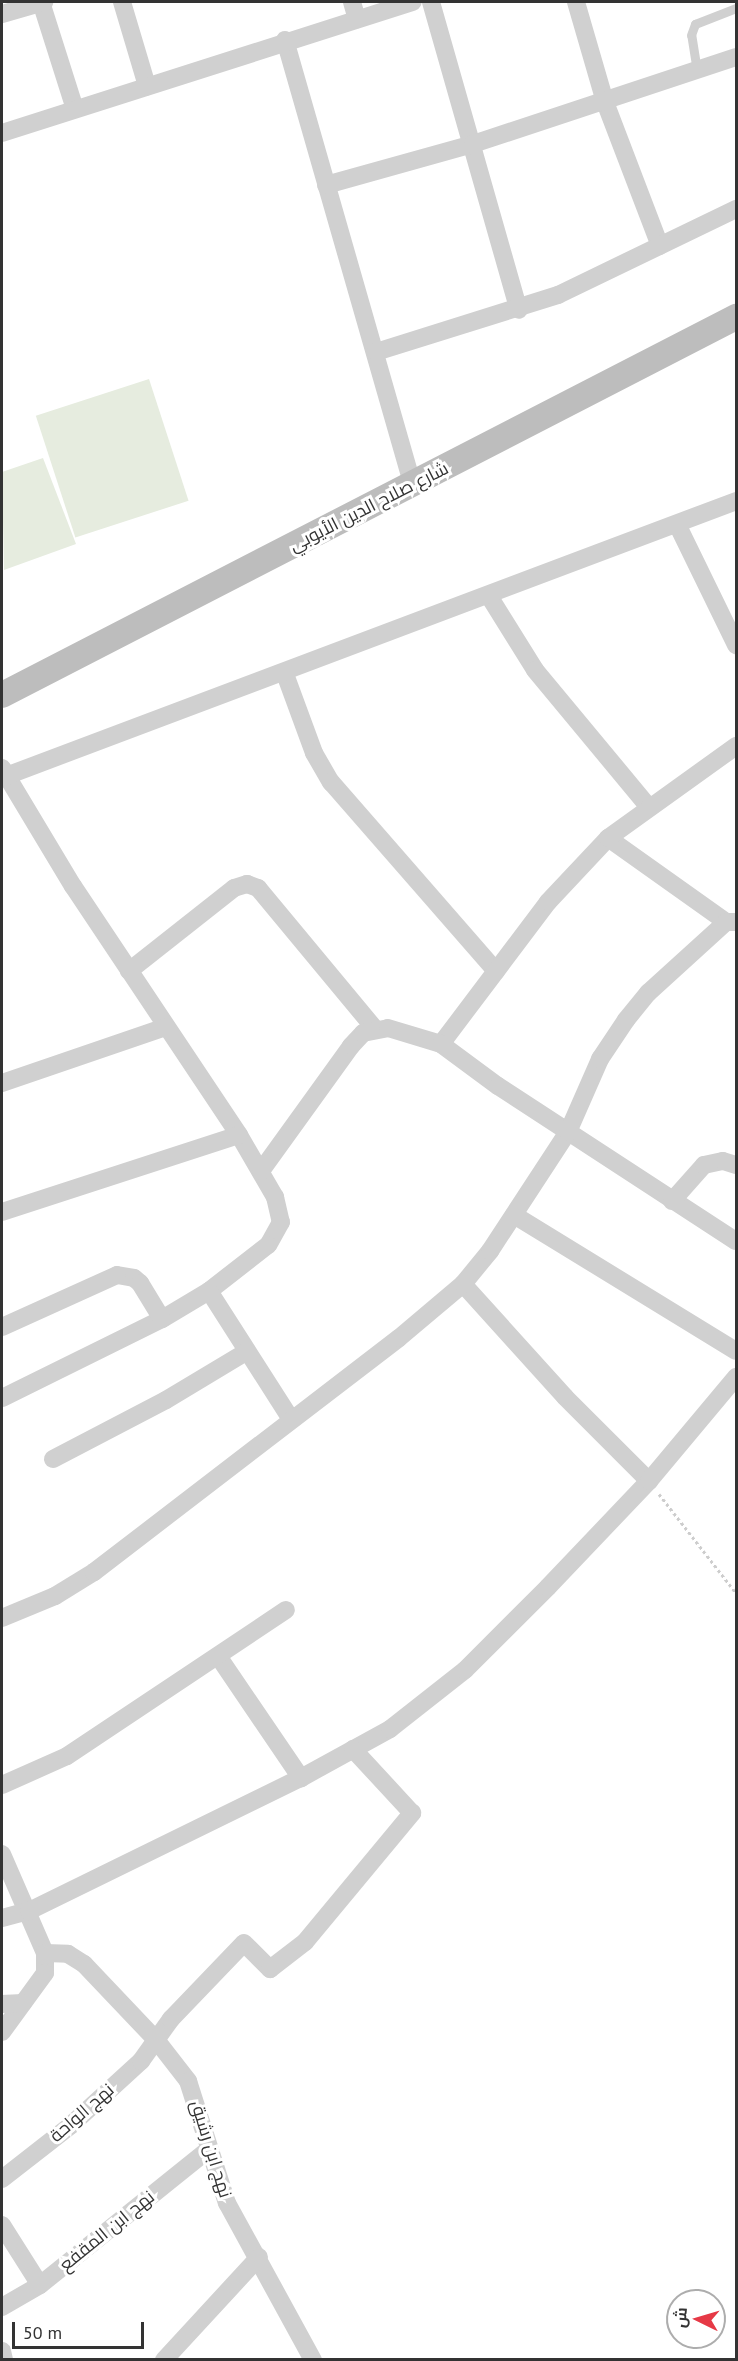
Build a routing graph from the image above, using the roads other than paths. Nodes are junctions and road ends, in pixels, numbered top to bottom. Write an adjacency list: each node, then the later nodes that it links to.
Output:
1 (42, 2): 8 (street); 15 (street)
2 (122, 2): 13 (street)
3 (352, 2): 9 (street)
4 (413, 2): 9 (street)
5 (431, 2): 17 (street)
6 (576, 2): 14 (street)
7 (736, 8): 12 (lane)
8 (2, 14)
9 (357, 20): 10 (street)
10 (285, 40): 13 (street); 18 (street)
11 (736, 57): 12 (street)
12 (697, 71): 14 (street)
13 (147, 86): 15 (street)
14 (605, 102): 17 (street); 20 (street)
15 (75, 109): 16 (street)
16 (3, 127)
17 (473, 144): 18 (street); 21 (street)
18 (326, 185): 23 (street)
19 (736, 209): 20 (street)
20 (660, 246): 21 (street)
21 (519, 310): 23 (street)
22 (736, 317): 24 (main road, شارع صلاح الدين الأيوبي)
23 (376, 352): 24 (street)
24 (413, 485): 30 (main road, شارع صلاح الدين الأيوبي)
25 (736, 501): 26 (street)
26 (677, 524): 27 (street); 28 (street)
27 (489, 596): 29 (street); 33 (street)
28 (736, 645)
29 (285, 674): 32 (street); 37 (street)
30 (2, 695)
31 (736, 746): 33 (street)
32 (4, 772): 36 (street)
33 (648, 806): 34 (street)
34 (608, 838): 35 (street); 37 (street)
35 (731, 922): 42 (street)
36 (129, 970): 38 (street); 39 (street)
37 (496, 971): 40 (street)
38 (166, 1027): 41 (street); 43 (street)
39 (375, 1029): 40 (street); 45 (street)
40 (441, 1044): 42 (street)
41 (2, 1083)
42 (568, 1132): 46 (street); 48 (street)
43 (239, 1135): 45 (street); 47 (street)
44 (736, 1165): 46 (street)
45 (261, 1171): 51 (street)
46 (672, 1201): 49 (street)
47 (2, 1212)
48 (514, 1215): 50 (street); 54 (street)
49 (736, 1241)
50 (463, 1284): 58 (street); 60 (street)
51 (209, 1291): 52 (street); 55 (street)
52 (162, 1319): 53 (street); 57 (street)
53 (2, 1327)
54 (736, 1351)
55 (246, 1352): 58 (street); 59 (street)
56 (736, 1377): 60 (street)
57 (2, 1398)
58 (291, 1419): 62 (street)
59 (53, 1459)
60 (649, 1481): 64 (street)
61 (286, 1610): 63 (street)
62 (2, 1618)
63 (218, 1656): 65 (street); 66 (street)
64 (353, 1749): 65 (street); 74 (street, نهج الواحة)
65 (301, 1778): 68 (street)
66 (2, 1785)
67 (2, 1854): 68 (street)
68 (29, 1911): 69 (street); 70 (street)
69 (2, 1918)
70 (45, 1953): 71 (street); 74 (street, نهج ابن رشيق)
71 (23, 2003): 72 (street); 73 (street)
72 (2, 2004)
73 (2, 2032)
74 (157, 2041): 75 (street, نهج ابن رشيق); 76 (street, نهج الواحة)
75 (209, 2149): 78 (street, نهج ابن رشيق); 79 (street, نهج ابن المقفع)
76 (2, 2179)
77 (2, 2225): 79 (street)
78 (259, 2257): 83 (street); 84 (street, نهج ابن رشيق)
79 (40, 2285): 80 (street, نهج ابن المقفع)
80 (2, 2307)
81 (2, 2351): 82 (street)
82 (4, 2360)
83 (164, 2360)
84 (313, 2360)

